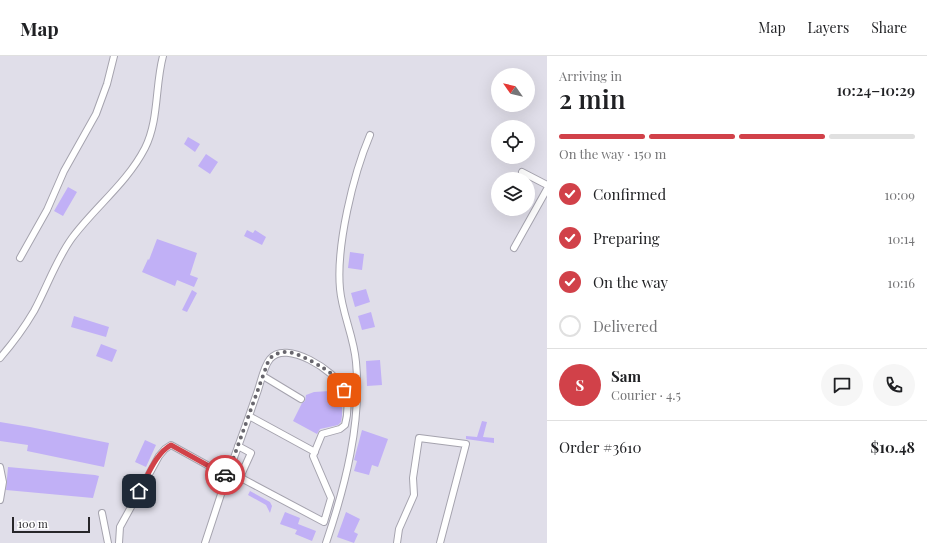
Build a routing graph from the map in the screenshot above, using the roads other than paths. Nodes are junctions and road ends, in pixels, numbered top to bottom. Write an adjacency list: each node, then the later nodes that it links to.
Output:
1 (114, 56): 8 (street)
2 (163, 56): 9 (street)
3 (370, 135): 22 (street)
4 (535, 179): 5 (street)
5 (547, 185)
6 (547, 189): 7 (street)
7 (514, 248)
8 (20, 258)
9 (0, 358)
10 (263, 376): 11 (street); 12 (street); 14 (street)
11 (301, 399)
12 (248, 416): 13 (street); 14 (street)
13 (238, 446): 14 (street); 16 (street)
14 (315, 452)
15 (0, 467): 17 (street)
16 (227, 476): 20 (street); 21 (street)
17 (0, 500)
18 (102, 513): 19 (street)
19 (108, 543)
20 (119, 543)
21 (204, 543)
22 (326, 543)
23 (397, 543): 24 (street)
24 (440, 543)

